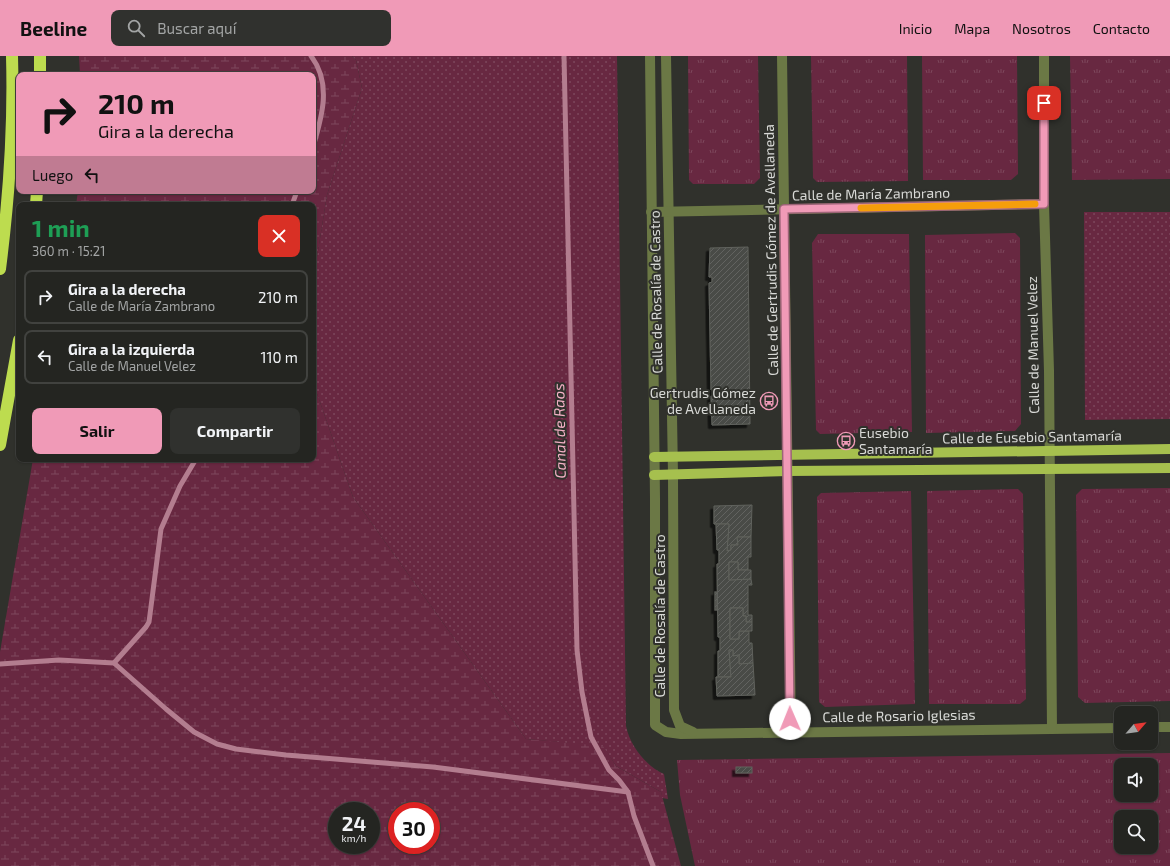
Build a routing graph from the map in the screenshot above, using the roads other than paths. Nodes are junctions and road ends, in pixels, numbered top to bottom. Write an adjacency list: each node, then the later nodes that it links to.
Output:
1 (12, 56): 12 (highway)
2 (40, 56): 7 (highway)
3 (650, 56): 10 (street, Calle de Rosalía de Castro)
4 (666, 56): 11 (street, Calle de Rosalía de Castro)
5 (782, 56): 9 (street, Calle de Gertrudis Gómez de Avellaneda)
6 (1044, 56): 8 (street, Calle de Manuel Velez)
7 (40, 72)
8 (1044, 204): 9 (street, Calle de María Zambrano); 16 (street, Calle de Manuel Velez)
9 (784, 209): 11 (street, Calle de María Zambrano); 17 (street, Calle de Gertrudis Gómez de Avellaneda)
10 (651, 212): 11 (street, Calle de María Zambrano); 18 (street, Calle de Rosalía de Castro)
11 (668, 212): 19 (street, Calle de Rosalía de Castro)
12 (0, 268)
13 (16, 357): 14 (highway)
14 (0, 445)
15 (1170, 449): 16 (main road, Calle de Eusebio Santamaría)
16 (1050, 450): 17 (main road, Calle de Eusebio Santamaría); 21 (street, Calle de Manuel Velez)
17 (788, 455): 19 (main road, Calle de Eusebio Santamaría); 22 (street, Calle de Gertrudis Gómez de Avellaneda)
18 (654, 457): 19 (main road, Calle de Eusebio Santamaría); 23 (street, Calle de Rosalía de Castro)
19 (673, 457): 24 (street, Calle de Rosalía de Castro)
20 (1170, 468): 21 (main road)
21 (1049, 470): 22 (main road); 29 (street, Calle de Manuel Velez)
22 (788, 471): 24 (main road); 30 (street, Calle de Gertrudis Gómez de Avellaneda)
23 (654, 475): 24 (main road); 25 (street, Calle de Rosalía de Castro)
24 (673, 475): 31 (street, Calle de Rosalía de Castro)
25 (655, 725): 31 (street, Calle de Rosario Iglesias)
26 (1170, 727): 28 (street)
27 (1114, 728): 29 (street, Calle de Rosario Iglesias)
28 (1158, 728)
29 (1052, 729): 30 (street, Calle de Rosario Iglesias)
30 (791, 732): 31 (street, Calle de Rosario Iglesias)
31 (695, 734)

